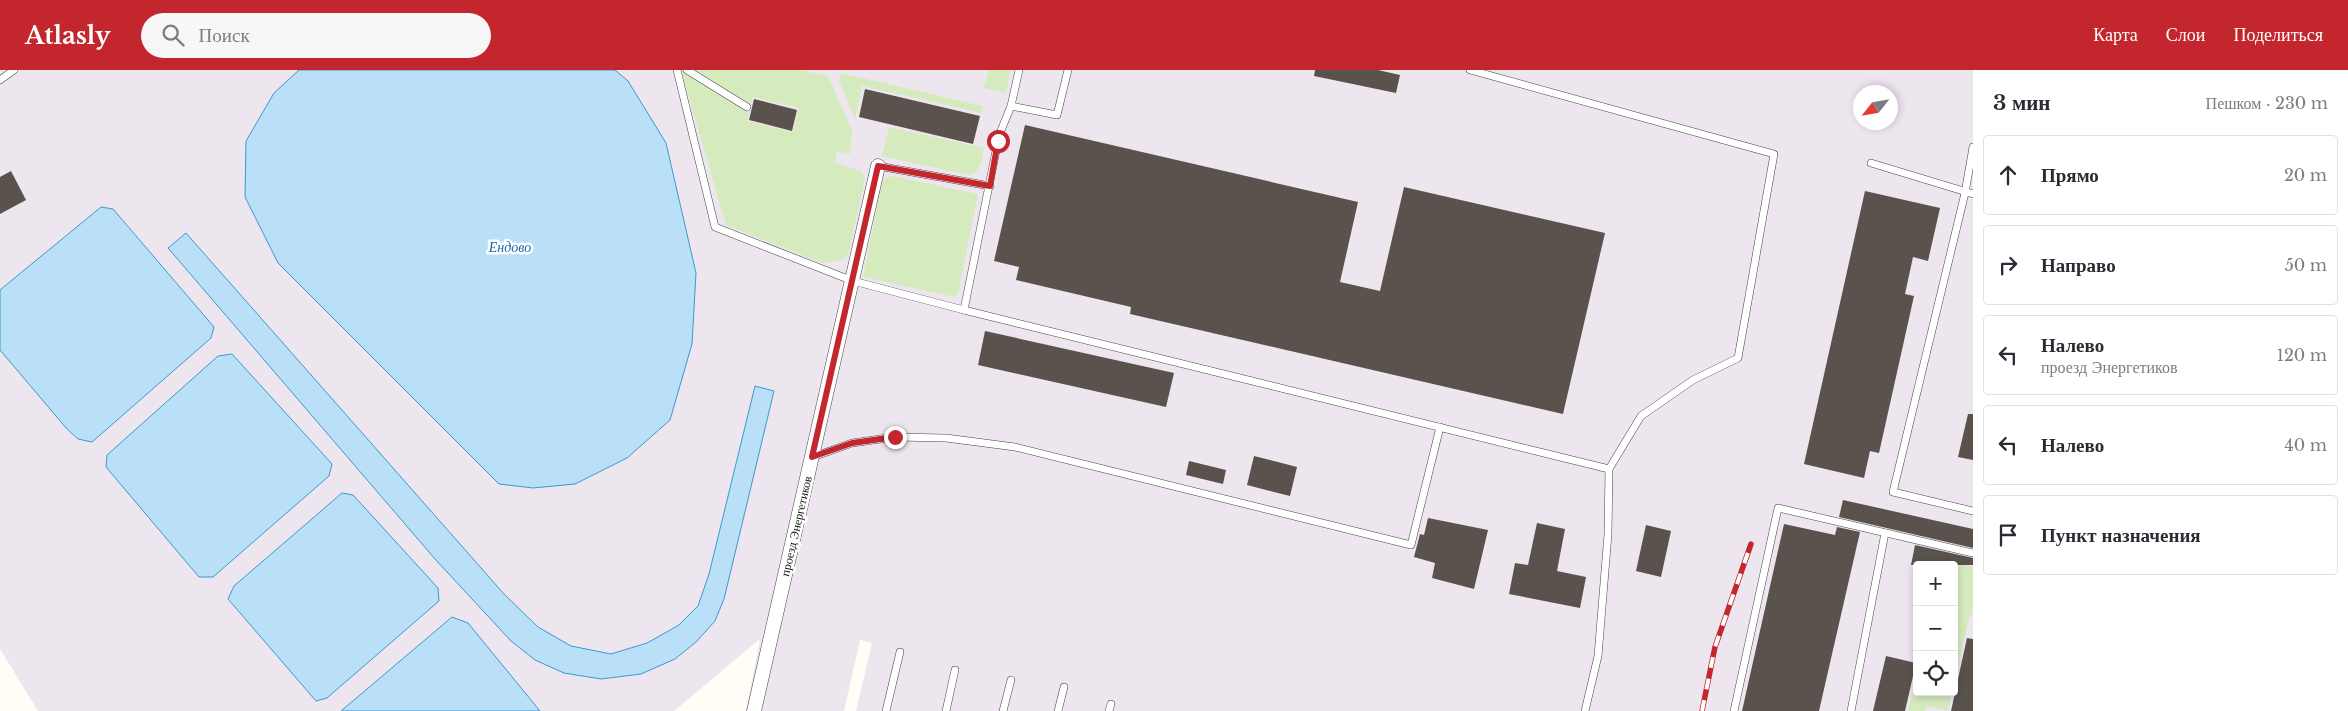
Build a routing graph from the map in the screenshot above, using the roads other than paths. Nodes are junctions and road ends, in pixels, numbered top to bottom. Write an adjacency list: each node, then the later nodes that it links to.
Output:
1 (14, 70): 7 (lane)
2 (677, 70): 18 (lane)
3 (687, 70): 9 (lane)
4 (1018, 70): 8 (lane)
5 (1068, 70): 8 (lane)
6 (1470, 70): 22 (lane)
7 (0, 80)
8 (1011, 106): 10 (lane)
9 (747, 107)
10 (1000, 132)
11 (998, 141): 15 (lane)
12 (1973, 147): 16 (lane)
13 (1871, 163): 16 (lane)
14 (878, 166): 15 (lane); 18 (street, проезд Энергетиков)
15 (990, 186): 19 (lane)
16 (1965, 193): 17 (lane); 23 (lane)
17 (1973, 194)
18 (852, 281): 19 (lane); 21 (street, проезд Энергетиков)
19 (964, 310): 20 (lane)
20 (1440, 427): 21 (lane); 22 (lane)
21 (812, 457): 30 (street, проезд Энергетиков)
22 (1610, 469): 35 (lane)
23 (1973, 511)
24 (1886, 533): 25 (lane); 36 (lane); 37 (lane)
25 (1973, 553)
26 (900, 652): 31 (lane)
27 (955, 670): 32 (lane)
28 (1011, 680): 33 (lane)
29 (1064, 687): 34 (lane)
30 (754, 711)
31 (886, 711)
32 (946, 711)
33 (1003, 711)
34 (1058, 711)
35 (1585, 711)
36 (1734, 711)
37 (1851, 711)

